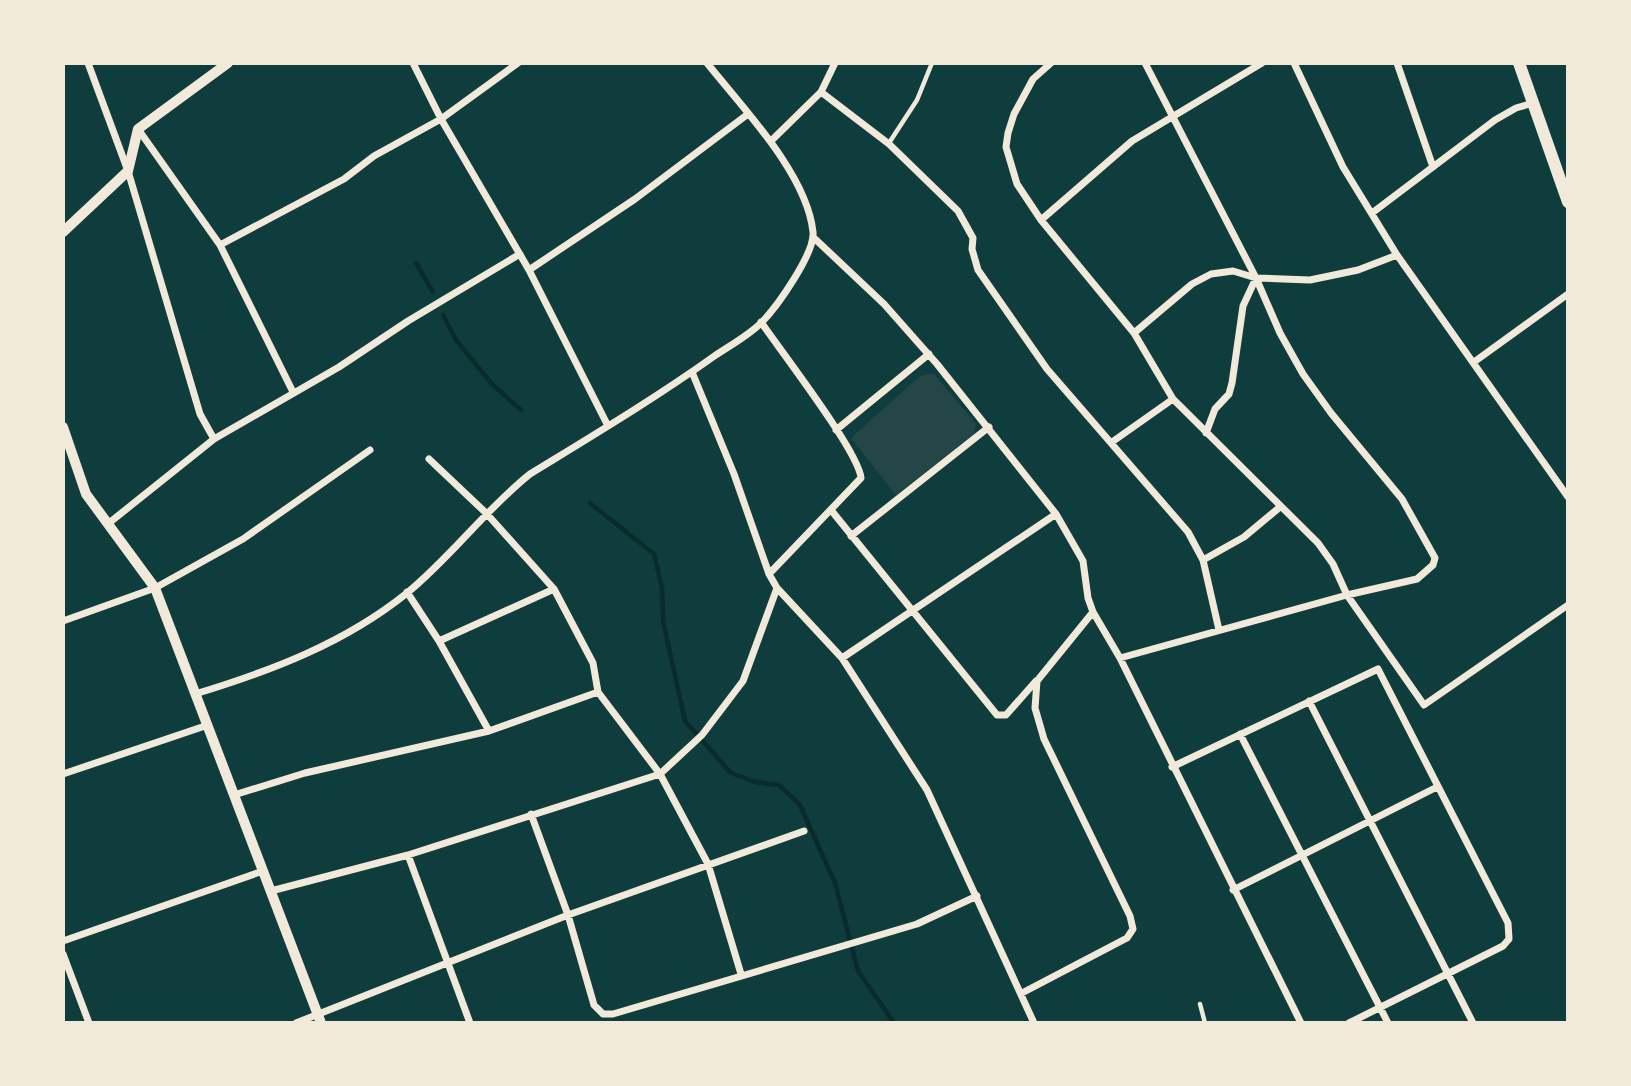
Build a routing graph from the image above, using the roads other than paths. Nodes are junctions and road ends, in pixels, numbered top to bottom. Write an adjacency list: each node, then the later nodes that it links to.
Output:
1 (88, 63): 23 (street)
2 (228, 63): 19 (street)
3 (413, 63): 18 (street)
4 (518, 63): 18 (street)
5 (707, 63): 16 (street)
6 (835, 63): 14 (street)
7 (932, 63): 21 (lane)
8 (1051, 63): 26 (street)
9 (1145, 63): 17 (street)
10 (1262, 63): 17 (street)
11 (1293, 63): 25 (street)
12 (1397, 63): 22 (street)
13 (1519, 63): 15 (main road)
14 (821, 92): 20 (street); 21 (street)
15 (1533, 103): 22 (street); 24 (main road)
16 (748, 114): 20 (street); 32 (street)
17 (1173, 115): 26 (street); 33 (street)
18 (441, 119): 29 (street); 30 (street)
19 (138, 129): 23 (street); 29 (street)
20 (772, 140): 28 (street)
21 (889, 144): 48 (street)
22 (1433, 167): 25 (street)
23 (128, 171): 27 (street); 47 (street)
24 (1568, 202)
25 (1372, 213): 31 (street)
26 (1041, 220): 36 (street)
27 (63, 232)
28 (813, 237): 35 (street); 37 (street)
29 (220, 245): 40 (street)
30 (520, 254): 32 (street); 40 (street)
31 (1397, 255): 33 (street); 38 (street)
32 (529, 270): 42 (street)
33 (1256, 278): 36 (street); 46 (street); 64 (street)
34 (1568, 294): 38 (street)
35 (761, 323): 39 (street); 45 (street)
36 (1134, 333): 41 (street)
37 (929, 354): 44 (street); 45 (street)
38 (1474, 362): 51 (street)
39 (692, 372): 42 (street); 59 (street)
40 (293, 392): 47 (street)
41 (1173, 399): 46 (street); 48 (street)
42 (608, 426): 54 (street)
43 (63, 427): 56 (street)
44 (989, 427): 55 (street); 57 (street)
45 (836, 430): 53 (street)
46 (1206, 433): 52 (street)
47 (214, 439): 56 (street)
48 (1112, 442): 58 (street)
49 (370, 450): 60 (street)
50 (429, 458): 54 (street)
51 (1568, 497)
52 (1280, 507): 58 (street); 64 (street)
53 (831, 510): 57 (street); 59 (street)
54 (486, 513): 62 (street); 63 (street)
55 (1056, 514): 66 (street); 67 (street)
56 (109, 523): 60 (street)
57 (851, 536): 66 (street)
58 (1203, 560): 69 (street)
59 (769, 574): 61 (street)
60 (155, 588): 68 (street); 75 (street)
61 (777, 588): 71 (street); 82 (street)
62 (554, 589): 70 (street); 74 (street)
63 (407, 592): 70 (street); 75 (street)
64 (1347, 595): 65 (street); 69 (street)
65 (1568, 605)
66 (911, 610): 71 (street); 73 (street)
67 (1093, 612): 72 (street); 73 (street)
68 (63, 621)
69 (1219, 630): 72 (street)
70 (439, 640): 78 (street)
71 (842, 658): 94 (street)
72 (1120, 658): 80 (street)
73 (1037, 681): 101 (street)
74 (598, 692): 78 (street); 82 (street)
75 (195, 694): 77 (street)
76 (1309, 701): 79 (street); 83 (street); 86 (street)
77 (208, 726): 81 (street); 84 (street)
78 (489, 731): 84 (street)
79 (1240, 734): 80 (street); 89 (street)
80 (1172, 767): 92 (street)
81 (63, 774)
82 (660, 774): 85 (street); 90 (street)
83 (1437, 787): 86 (street); 99 (street)
84 (234, 795): 91 (street)
85 (531, 814): 88 (street); 95 (street)
86 (1370, 821): 89 (street); 99 (street)
87 (804, 831): 90 (street)
88 (408, 855): 93 (street); 98 (street)
89 (1301, 855): 92 (street); 103 (street)
90 (708, 863): 95 (street); 100 (street)
91 (263, 871): 93 (street); 96 (street)
92 (1233, 890): 110 (street)
93 (271, 891): 104 (street)
94 (977, 896): 100 (street); 101 (street)
95 (568, 915): 98 (street); 100 (street)
96 (63, 941)
97 (63, 954): 105 (street)
98 (447, 963): 104 (street); 107 (street)
99 (1448, 973): 103 (street); 113 (street)
100 (741, 974)
101 (1022, 993): 108 (street)
102 (1200, 1004): 109 (lane)
103 (1380, 1007): 111 (street); 112 (street)
104 (320, 1019): 106 (street)
105 (89, 1023)
106 (296, 1023)
107 (470, 1023)
108 (1034, 1023)
109 (1205, 1023)
110 (1301, 1023)
111 (1349, 1023)
112 (1388, 1023)
113 (1473, 1023)

